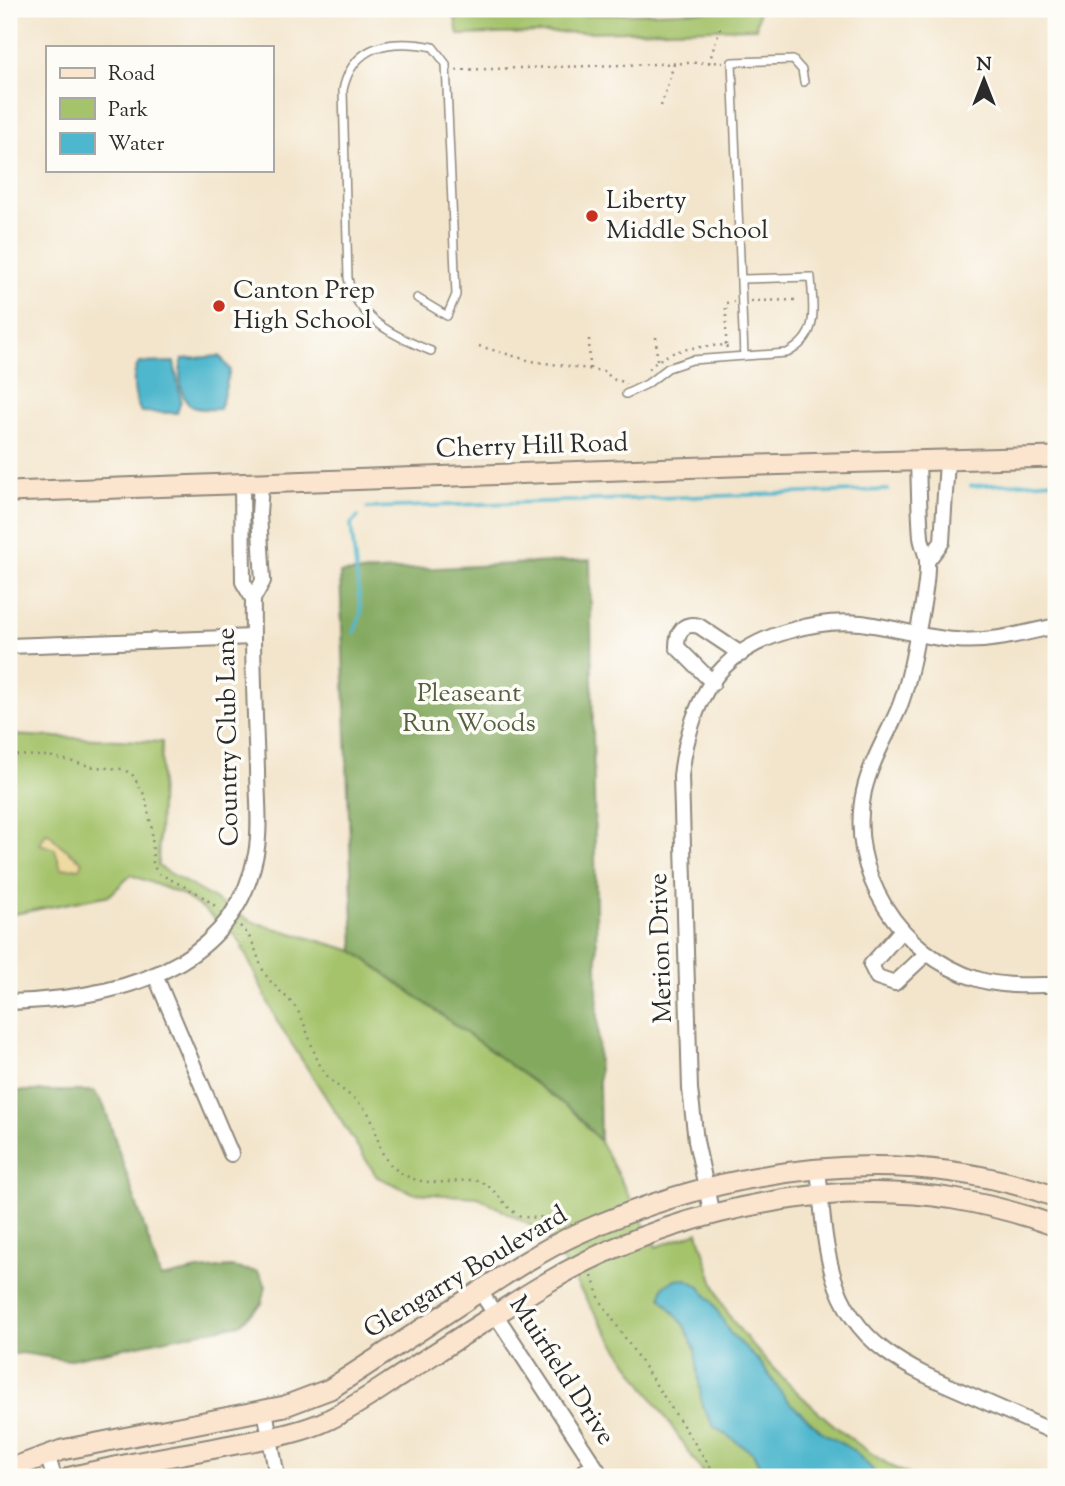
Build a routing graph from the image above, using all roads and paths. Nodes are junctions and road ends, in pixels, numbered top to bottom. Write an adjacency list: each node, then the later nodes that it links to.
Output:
1 (720, 28): 2 (path)
2 (709, 62): 3 (path); 4 (path)
3 (732, 62): 6 (lane); 8 (lane)
4 (674, 64): 5 (path); 7 (path)
5 (446, 71): 9 (lane); 17 (lane)
6 (804, 82)
7 (661, 106)
8 (742, 279): 18 (lane); 18 (lane)
9 (418, 298)
10 (796, 300): 12 (path)
11 (736, 302): 15 (path)
12 (747, 302)
13 (656, 337): 19 (path)
14 (589, 339): 20 (path)
15 (726, 345)
16 (479, 346): 20 (path)
17 (431, 351)
18 (744, 356): 22 (lane)
19 (657, 360)
20 (590, 369): 21 (path)
21 (625, 384)
22 (626, 394)
23 (1056, 457): 24 (street, Cherry Hill Road)
24 (947, 461): 25 (street, Cherry Hill Road); 28 (street)
25 (918, 462): 26 (street, Cherry Hill Road); 28 (street)
26 (251, 483): 27 (street, Cherry Hill Road); 31 (street, Country Club Lane)
27 (9, 492)
28 (928, 560): 30 (street)
29 (1056, 626): 30 (street, Merion Drive)
30 (918, 634): 33 (street, Merion Drive); 37 (street)
31 (253, 638): 32 (street); 36 (street, Country Club Lane)
32 (9, 646)
33 (741, 654): 34 (street, Merion Drive); 34 (street)
34 (712, 683): 45 (street, Merion Drive)
35 (9, 755): 36 (path)
36 (229, 916): 39 (street, Country Club Lane); 51 (path)
37 (902, 930): 38 (street); 38 (street)
38 (927, 953): 40 (street)
39 (155, 975): 41 (street, Country Club Lane); 42 (street)
40 (1056, 985)
41 (9, 1002)
42 (231, 1154)
43 (818, 1169): 44 (street, Glengarry Boulevard); 45 (street, Glengarry Boulevard); 46 (street)
44 (1002, 1180): 47 (street, Glengarry Boulevard); 48 (street)
45 (706, 1188): 49 (street, Merion Drive); 51 (street, Glengarry Boulevard)
46 (821, 1196): 48 (street, Glengarry Boulevard); 49 (street, Glengarry Boulevard); 56 (street)
47 (1056, 1197)
48 (993, 1207): 50 (street, Glengarry Boulevard)
49 (712, 1215): 52 (street, Glengarry Boulevard)
50 (1056, 1226)
51 (576, 1235): 53 (street, Glengarry Boulevard)
52 (587, 1260): 54 (street, Glengarry Boulevard); 65 (path)
53 (480, 1291): 54 (street, Muirfield Drive); 55 (street, Glengarry Boulevard)
54 (495, 1315): 57 (street, Glengarry Boulevard); 60 (street, Muirfield Drive)
55 (265, 1410): 57 (street); 58 (street, Glengarry Boulevard)
56 (1056, 1433)
57 (270, 1438): 62 (street, Glengarry Boulevard); 63 (street)
58 (47, 1454): 59 (street, Glengarry Boulevard); 61 (street)
59 (9, 1469)
60 (598, 1471): 64 (street)
61 (54, 1477)
62 (71, 1477)
63 (276, 1477)
64 (576, 1477)
65 (717, 1477)

